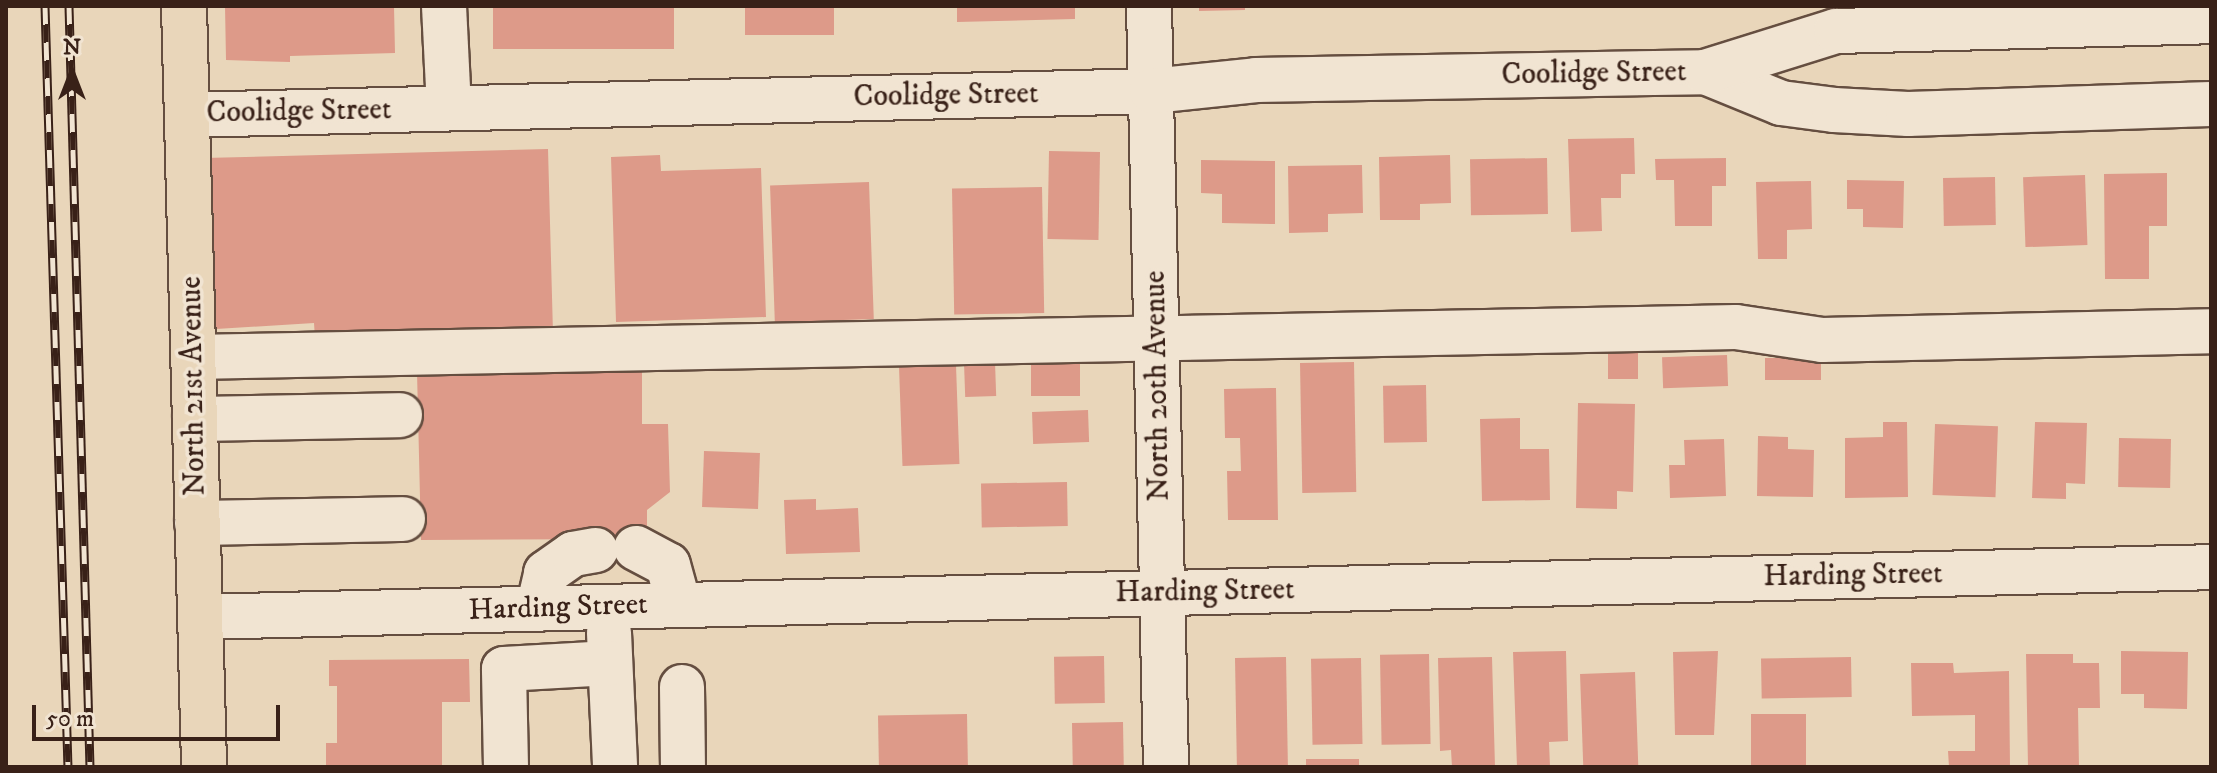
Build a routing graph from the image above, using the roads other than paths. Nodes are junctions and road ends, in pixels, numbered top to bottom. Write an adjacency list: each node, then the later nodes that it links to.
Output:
1 (184, 6): 9 (main road, North 21st Avenue)
2 (444, 6): 8 (street)
3 (1149, 6): 6 (street, North 20th Avenue)
4 (2211, 21): 5 (street, Coolidge Street)
5 (1705, 72): 6 (street, Coolidge Street); 7 (street, Coolidge Street)
6 (1152, 91): 8 (street, Coolidge Street); 11 (street, North 20th Avenue)
7 (2211, 104)
8 (449, 108): 9 (street, Coolidge Street)
9 (187, 115): 12 (main road, North 21st Avenue)
10 (2211, 331): 11 (street)
11 (1157, 335): 12 (street); 18 (street, North 20th Avenue)
12 (193, 357): 14 (main road, North 21st Avenue)
13 (400, 415): 14 (street)
14 (195, 419): 16 (main road, North 21st Avenue)
15 (403, 519): 16 (street)
16 (197, 523): 22 (main road, North 21st Avenue)
17 (2211, 567): 18 (street, Harding Street)
18 (1162, 593): 19 (street, Harding Street); 29 (street, North 20th Avenue)
19 (679, 605): 20 (street, Harding Street); 21 (street)
20 (608, 607): 21 (street, Harding Street); 23 (street)
21 (538, 609): 22 (street, Harding Street)
22 (200, 617): 25 (main road, North 21st Avenue)
23 (610, 663): 26 (street); 27 (street)
24 (682, 687): 28 (street)
25 (204, 767)
26 (506, 767)
27 (615, 767)
28 (683, 767)
29 (1166, 767)

